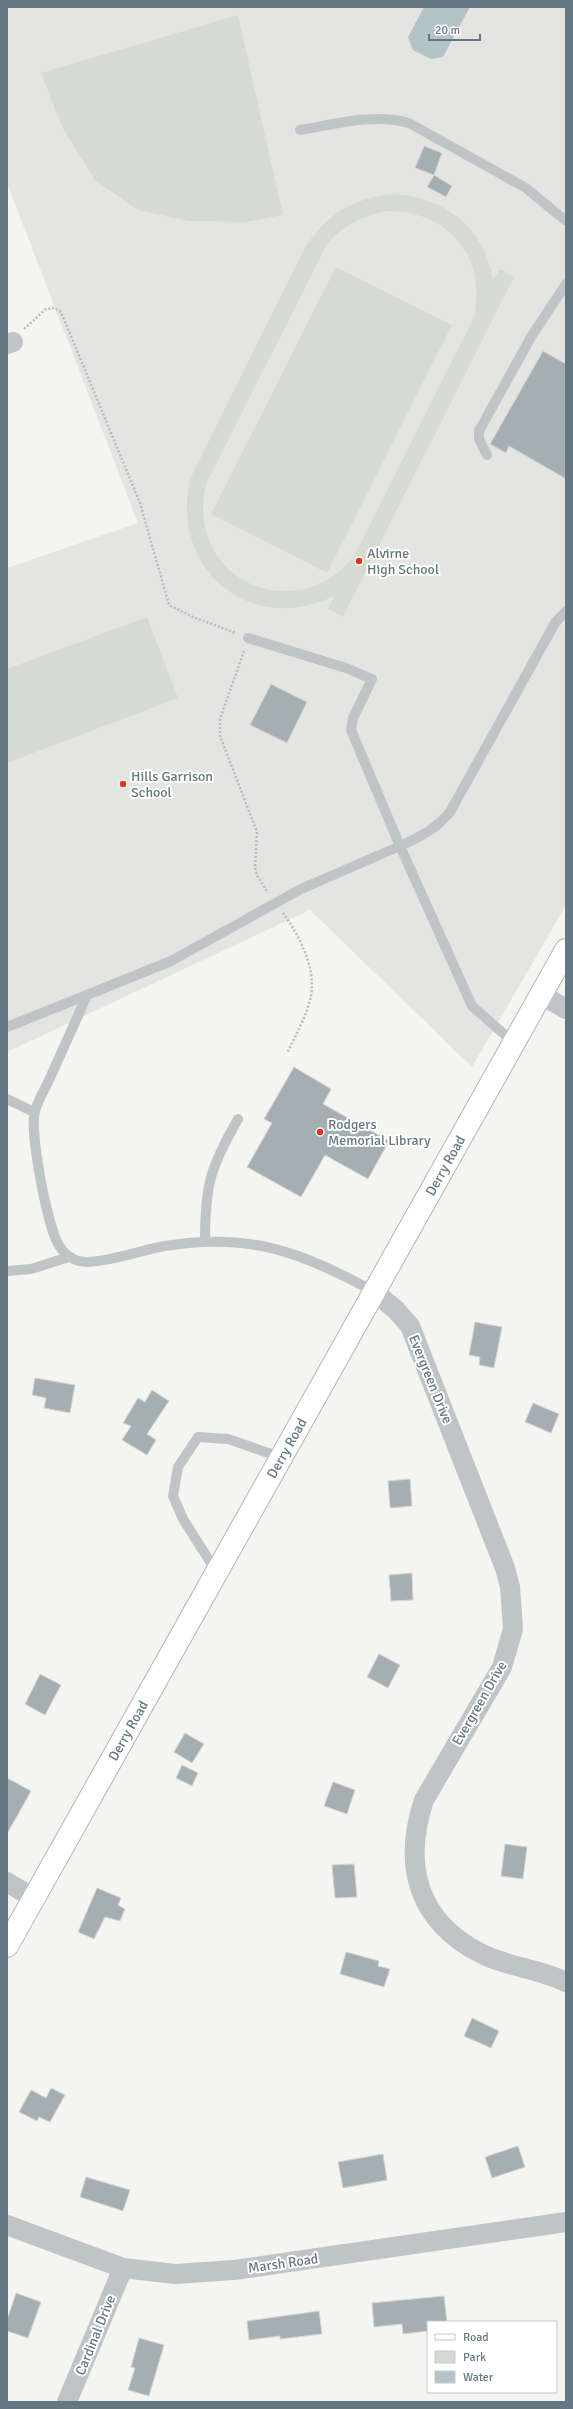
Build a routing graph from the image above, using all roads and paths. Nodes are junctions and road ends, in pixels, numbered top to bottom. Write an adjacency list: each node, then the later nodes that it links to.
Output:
1 (300, 130): 2 (lane)
2 (566, 221)
3 (566, 284): 5 (lane)
4 (10, 343): 7 (path)
5 (487, 454)
6 (566, 611): 8 (lane)
7 (248, 638): 8 (lane); 9 (path)
8 (400, 846): 9 (lane); 15 (lane)
9 (275, 903): 12 (lane); 16 (path)
10 (566, 950): 11 (main road, Derry Road)
11 (540, 994): 13 (street); 15 (main road, Derry Road)
12 (87, 995): 14 (lane); 18 (lane)
13 (566, 1009)
14 (7, 1027)
15 (513, 1042): 23 (main road, Derry Road)
16 (288, 1053)
17 (7, 1099): 18 (lane)
18 (34, 1112): 21 (lane)
19 (238, 1119): 20 (lane)
20 (205, 1242): 21 (lane); 23 (lane)
21 (69, 1257): 22 (lane)
22 (7, 1271)
23 (373, 1291): 24 (main road, Derry Road); 29 (street, Evergreen Drive)
24 (280, 1458): 25 (main road, Derry Road); 25 (lane)
25 (216, 1571): 27 (main road, Derry Road)
26 (7, 1882): 27 (street)
27 (33, 1898): 28 (main road, Derry Road)
28 (7, 1946)
29 (566, 1982)
30 (566, 2222): 32 (street, Marsh Road)
31 (7, 2225): 32 (street, Marsh Road)
32 (123, 2268): 33 (street, Cardinal Drive)
33 (67, 2402)

